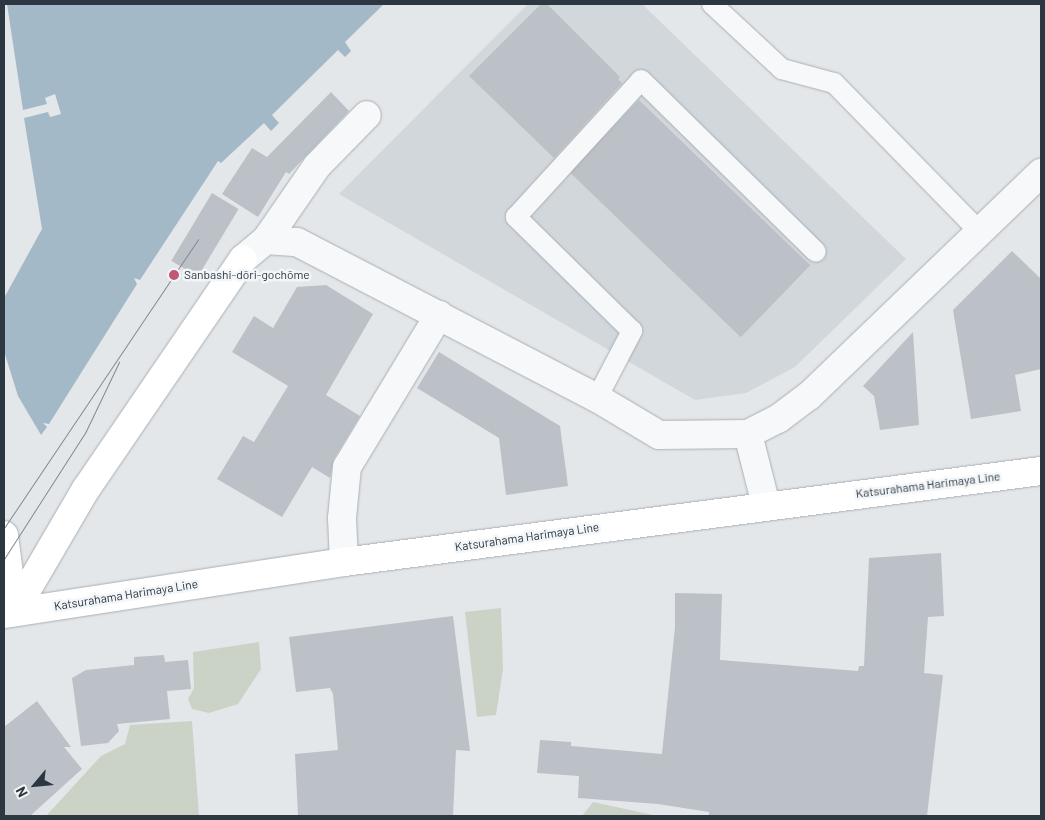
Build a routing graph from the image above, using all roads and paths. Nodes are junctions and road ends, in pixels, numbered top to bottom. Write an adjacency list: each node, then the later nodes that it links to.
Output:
1 (712, 4): 4 (lane)
2 (367, 115): 5 (street)
3 (1041, 173): 4 (street)
4 (980, 232): 10 (street)
5 (266, 240): 7 (street); 8 (street)
6 (816, 252): 9 (lane)
7 (243, 259): 15 (main road)
8 (440, 315): 9 (street); 14 (street)
9 (596, 398): 10 (street)
10 (748, 434): 12 (street)
11 (1041, 471): 12 (main road, Katsurahama Harimaya Line)
12 (766, 505): 14 (main road, Katsurahama Harimaya Line)
13 (4, 536): 15 (main road)
14 (344, 562): 15 (main road, Katsurahama Harimaya Line)
15 (7, 618)

